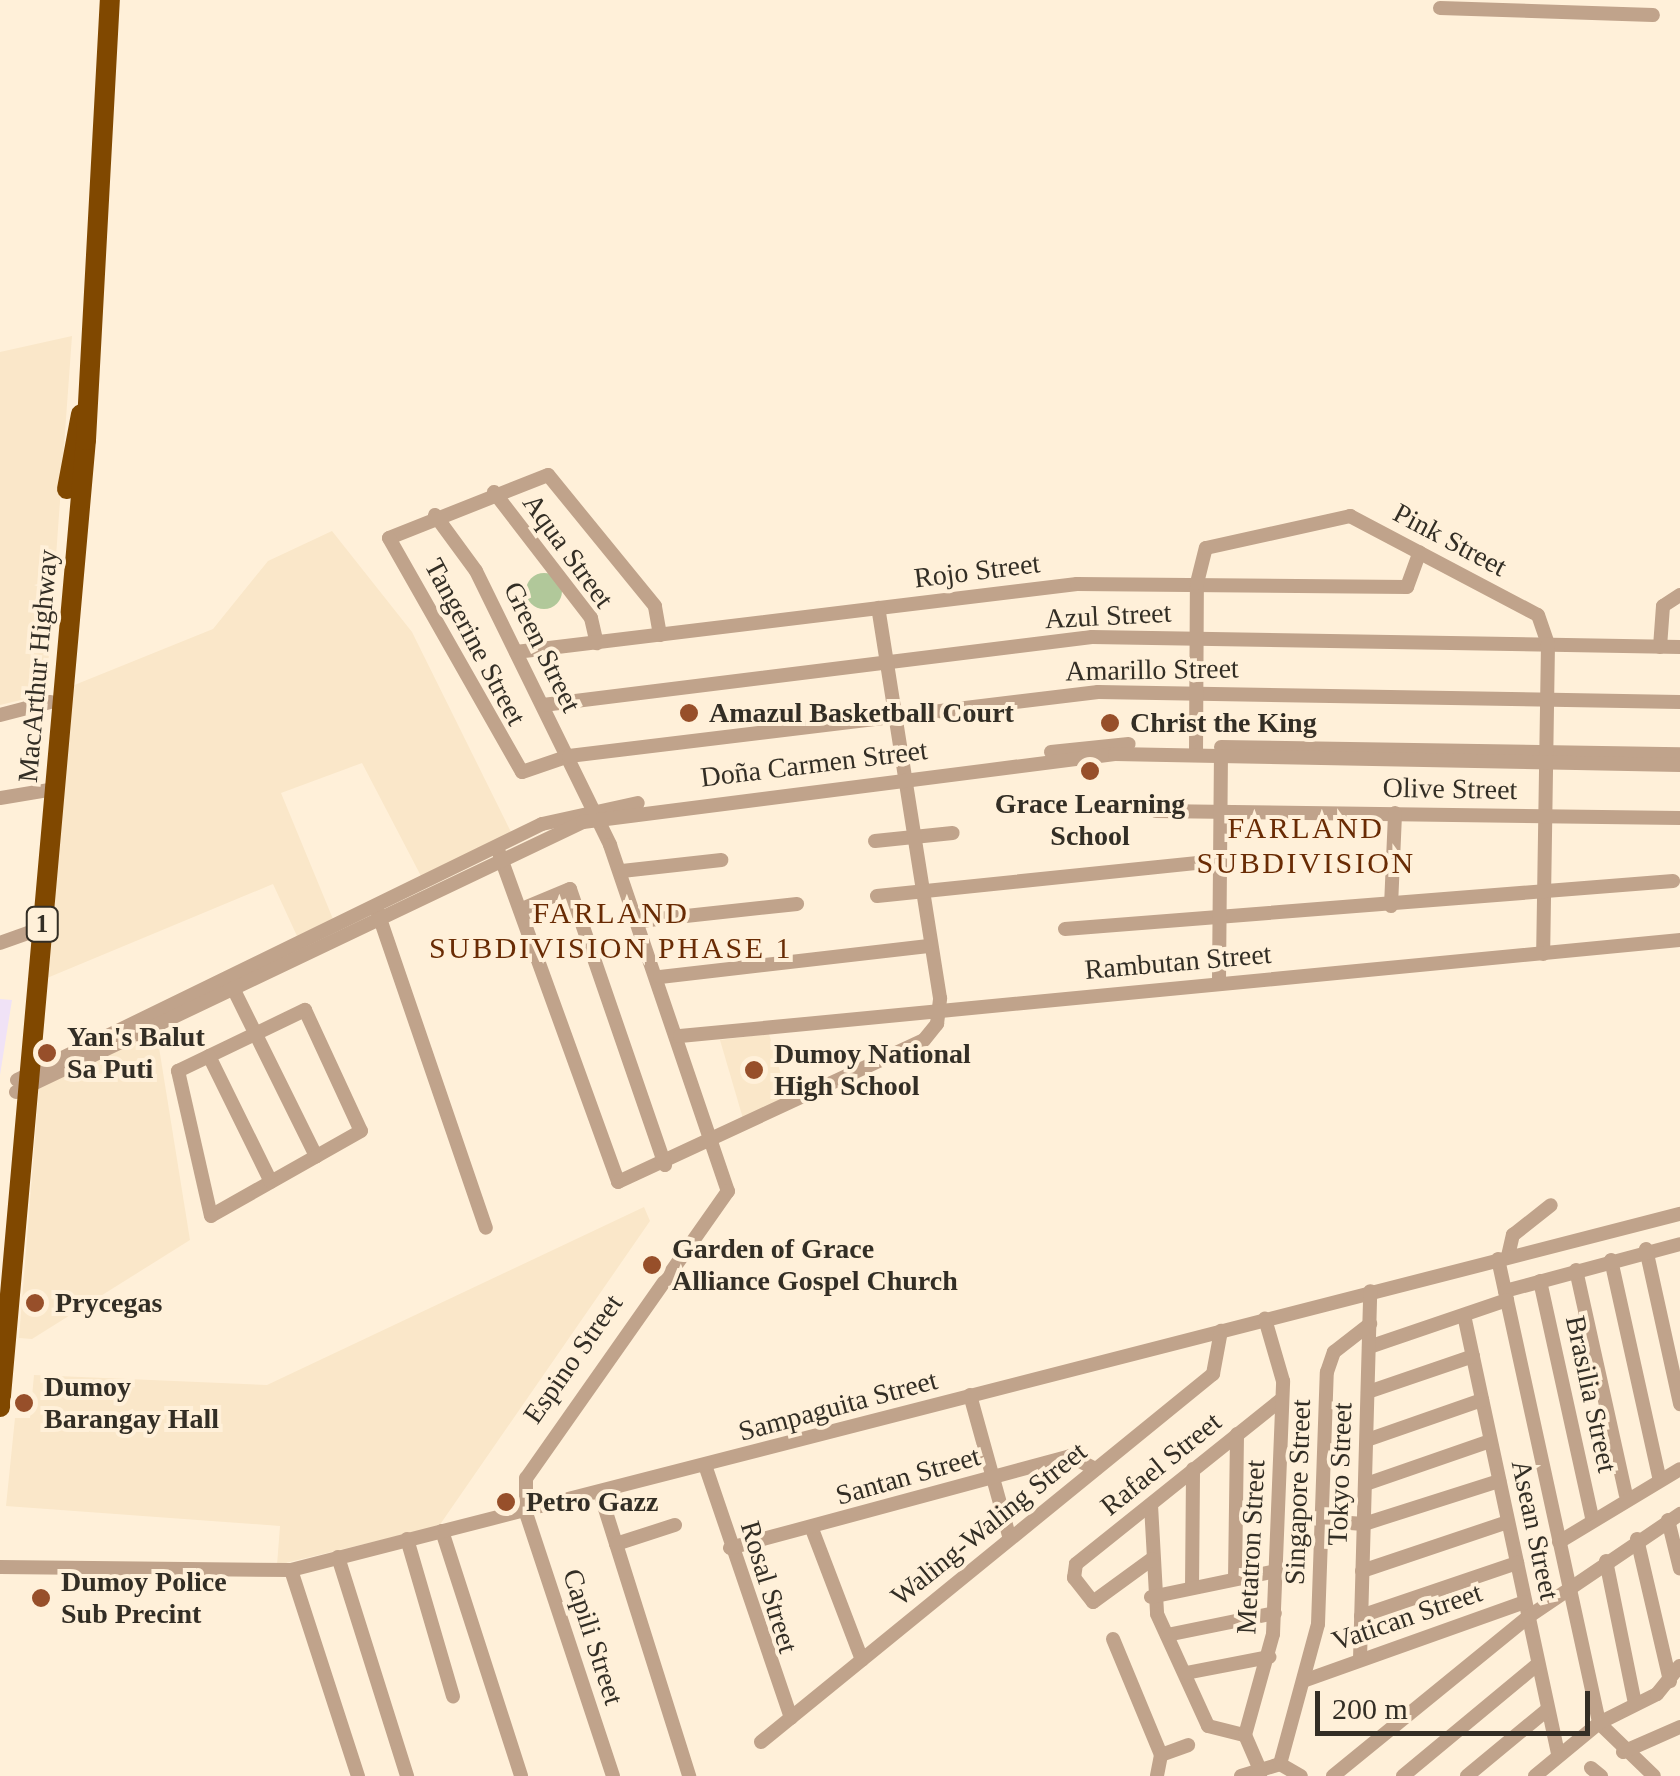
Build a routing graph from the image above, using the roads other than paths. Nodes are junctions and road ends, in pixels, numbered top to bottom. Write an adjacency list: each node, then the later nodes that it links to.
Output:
1 (110, 0): 5 (highway, MacArthur Highway / 1)
2 (1504, 5): 3 (street); 4 (street)
3 (1440, 8)
4 (1653, 14)
5 (83, 408): 22 (highway, MacArthur Highway / 1); 34 (highway, MacArthur Highway / 1)
6 (494, 492): 7 (street); 12 (street); 14 (street, Aqua Street)
7 (436, 515): 18 (street, Green Street); 29 (street, Tangerine Street)
8 (1420, 552): 9 (street, Rojo Street); 9 (street, Pink Street); 15 (street, Pink Street)
9 (1197, 583): 11 (street, Rojo Street); 13 (street)
10 (1680, 596): 16 (street)
11 (878, 608): 12 (street, Rojo Street); 19 (street)
12 (660, 635): 14 (street, Rojo Street)
13 (1197, 638): 15 (street, Azul Street); 19 (street, Azul Street); 20 (street)
14 (597, 642): 18 (street, Rojo Street)
15 (1548, 644): 16 (street, Azul Street); 21 (street)
16 (1660, 646): 17 (street, Azul Street)
17 (1680, 647)
18 (516, 652): 24 (street, Green Street)
19 (887, 662): 24 (street, Azul Street); 26 (street)
20 (1197, 693): 21 (street, Amarillo Street); 26 (street, Amarillo Street); 27 (street)
21 (1546, 700): 23 (street, Amarillo Street); 31 (street)
22 (50, 702): 25 (street); 34 (highway, MacArthur Highway / 1)
23 (1680, 702)
24 (542, 705): 29 (street, Green Street)
25 (0, 715)
26 (895, 717): 29 (street, Amarillo Street); 33 (street)
27 (1196, 751): 30 (street, Doña Carmen Street); 31 (street, Doña Carmen Street); 33 (street, Doña Carmen Street)
28 (1680, 754): 31 (street, Doña Carmen Street)
29 (568, 756): 39 (street, Green Street)
30 (1221, 756): 31 (street, Doña Carmen Street); 36 (street)
31 (1547, 756): 32 (street, Doña Carmen Street); 40 (street)
32 (1680, 764)
33 (904, 774): 39 (street, Doña Carmen Street); 43 (street)
34 (49, 789): 35 (street); 59 (highway, MacArthur Highway / 1)
35 (0, 798)
36 (1220, 810): 37 (street, Olive Street); 38 (street, Olive Street); 47 (street)
37 (1156, 811)
38 (1395, 813): 40 (street, Olive Street); 54 (street)
39 (596, 814): 45 (street, Doña Carmen Street); 48 (street, Green Street)
40 (1544, 816): 41 (street, Olive Street); 51 (street)
41 (1680, 818)
42 (953, 832): 43 (street)
43 (916, 835): 44 (street); 50 (street)
44 (875, 841)
45 (498, 850): 55 (street); 56 (street, Doña Carmen Street)
46 (721, 860): 48 (street)
47 (1217, 861): 50 (street); 57 (street)
48 (622, 871): 58 (street, Green Street)
49 (1673, 882): 51 (street)
50 (922, 892): 52 (street); 63 (street)
51 (1542, 894): 54 (street); 64 (street)
52 (877, 896)
53 (797, 904): 58 (street)
54 (1392, 906): 57 (street)
55 (522, 909): 75 (street); 75 (street)
56 (377, 910): 66 (street, Doña Carmen Street); 79 (street)
57 (1216, 918): 60 (street); 67 (street)
58 (640, 921): 65 (street, Green Street)
59 (36, 930): 62 (street); 72 (highway, MacArthur Highway / 1)
60 (1065, 930)
61 (1680, 940): 64 (street, Rambutan Street)
62 (0, 943)
63 (926, 946): 65 (street); 68 (street)
64 (1543, 954): 67 (street, Rambutan Street)
65 (660, 978): 70 (street, Green Street)
66 (233, 980): 69 (street); 72 (street, Doña Carmen Street)
67 (1219, 980): 68 (street, Rambutan Street)
68 (939, 1009): 70 (street, Rambutan Street); 73 (street)
69 (258, 1032): 71 (street); 74 (street); 74 (street)
70 (680, 1036): 73 (street, Green Street)
71 (209, 1056): 76 (street); 76 (street)
72 (24, 1083): 83 (highway, MacArthur Highway / 1)
73 (716, 1143): 75 (street); 116 (street, Espino Street)
74 (316, 1156): 76 (street)
75 (665, 1165)
76 (271, 1182)
77 (1551, 1205): 82 (street)
78 (1680, 1214): 82 (street, Sampaguita Street)
79 (486, 1228)
80 (1680, 1244): 81 (street)
81 (1646, 1250): 84 (street); 100 (street)
82 (1503, 1258): 87 (street, Sampaguita Street); 89 (street)
83 (8, 1260): 88 (highway, MacArthur Highway / 1); 101 (highway, MacArthur Highway / 1)
84 (1612, 1260): 85 (street); 109 (street)
85 (1576, 1270): 86 (street); 114 (street)
86 (1540, 1281): 89 (street); 118 (street, Brasilia Street)
87 (1370, 1291): 91 (street, Sampaguita Street); 92 (street, Tokyo Street)
88 (0, 1293)
89 (1506, 1296): 90 (street); 128 (street)
90 (1464, 1315): 94 (street); 95 (street, Asean Street)
91 (1265, 1319): 93 (street, Sampaguita Street); 98 (street, Metatron Street)
92 (1370, 1324): 94 (street, Tokyo Street); 119 (street, Singapore Street)
93 (1221, 1331): 97 (street, Sampaguita Street); 106 (street, Waling-Waling Street)
94 (1369, 1347): 96 (street, Tokyo Street)
95 (1472, 1356): 96 (street); 99 (street, Asean Street)
96 (1368, 1392): 103 (street, Tokyo Street)
97 (970, 1396): 105 (street, Sampaguita Street); 110 (street)
98 (1282, 1399): 102 (street, Rafael Street); 138 (street, Metatron Street)
99 (1482, 1400): 103 (street); 104 (street, Asean Street)
100 (1680, 1404)
101 (0, 1407)
102 (1238, 1434): 108 (street, Rafael Street); 140 (street)
103 (1366, 1440): 112 (street, Tokyo Street)
104 (1490, 1440): 111 (street, Asean Street); 112 (street)
105 (706, 1468): 113 (street, Sampaguita Street); 130 (street, Rosal Street)
106 (1096, 1469): 110 (street, Santan Street); 126 (street, Waling-Waling Street)
107 (1680, 1469): 109 (street)
108 (1193, 1470): 115 (street, Rafael Street); 141 (street)
109 (1659, 1477): 114 (street)
110 (991, 1478): 123 (street, Santan Street); 126 (street)
111 (1499, 1481): 120 (street, Asean Street); 121 (street)
112 (1366, 1484): 121 (street, Tokyo Street)
113 (600, 1493): 116 (street, Sampaguita Street); 129 (street)
114 (1626, 1495): 118 (street)
115 (1151, 1505): 132 (street); 132 (street, Rafael Street)
116 (526, 1513): 124 (street, Sampaguita Street); 174 (street, Capili Street)
117 (1674, 1517): 127 (street); 136 (street)
118 (1592, 1518): 128 (street)
119 (1322, 1521): 121 (street); 155 (street, Singapore Street)
120 (1508, 1522): 134 (street, Asean Street); 139 (street)
121 (1364, 1524): 139 (street, Tokyo Street)
122 (675, 1525): 129 (street)
123 (812, 1528): 130 (street, Santan Street); 151 (street)
124 (442, 1531): 125 (street, Sampaguita Street); 173 (street)
125 (407, 1539): 131 (street, Sampaguita Street); 157 (street)
126 (1010, 1539): 151 (street, Waling-Waling Street)
127 (1637, 1539): 133 (street); 156 (street)
128 (1559, 1542): 142 (street)
129 (616, 1544): 175 (street)
130 (730, 1548): 160 (street, Rosal Street)
131 (338, 1557): 137 (street, Sampaguita Street); 172 (street)
132 (1152, 1559): 143 (street)
133 (1606, 1561): 142 (street); 158 (street)
134 (1517, 1563): 144 (street, Asean Street); 146 (street)
135 (0, 1567): 137 (street, Sampaguita Street)
136 (1680, 1568)
137 (291, 1570): 171 (street)
138 (1277, 1571): 140 (street); 145 (street, Metatron Street)
139 (1362, 1571): 146 (street, Tokyo Street)
140 (1235, 1580): 141 (street)
141 (1192, 1588): 143 (street)
142 (1569, 1588): 144 (street); 161 (street)
143 (1151, 1597): 147 (street)
144 (1527, 1610): 150 (street, Vatican Street); 152 (street, Asean Street); 179 (street)
145 (1275, 1613): 147 (street); 149 (street, Metatron Street)
146 (1361, 1616): 150 (street, Tokyo Street)
147 (1167, 1635): 154 (street)
148 (1113, 1640): 167 (street)
149 (1269, 1657): 154 (street); 163 (street, Metatron Street)
150 (1360, 1659): 155 (street, Vatican Street)
151 (862, 1660): 160 (street, Waling-Waling Street)
152 (1538, 1664): 159 (street, Asean Street); 180 (street)
153 (1680, 1666): 156 (street)
154 (1186, 1673): 163 (street)
155 (1306, 1680): 169 (street, Singapore Street)
156 (1670, 1682): 158 (street)
157 (453, 1696)
158 (1635, 1704): 161 (street)
159 (1548, 1709): 168 (street, Asean Street); 181 (street)
160 (791, 1718): 164 (street, Waling-Waling Street)
161 (1600, 1723): 166 (street); 168 (street)
162 (1680, 1727): 166 (street)
163 (1244, 1735): 170 (street)
164 (761, 1742)
165 (1188, 1745): 167 (street)
166 (1623, 1752): 183 (street)
167 (1160, 1754): 176 (street)
168 (1558, 1755): 182 (street)
169 (1280, 1764): 170 (street); 178 (street)
170 (1259, 1774): 177 (street)
171 (358, 1776)
172 (407, 1776)
173 (521, 1776)
174 (613, 1776)
175 (689, 1776)
176 (1157, 1776)
177 (1242, 1776)
178 (1302, 1776)
179 (1333, 1776)
180 (1404, 1776)
181 (1467, 1776)
182 (1535, 1776)
183 (1654, 1776)

